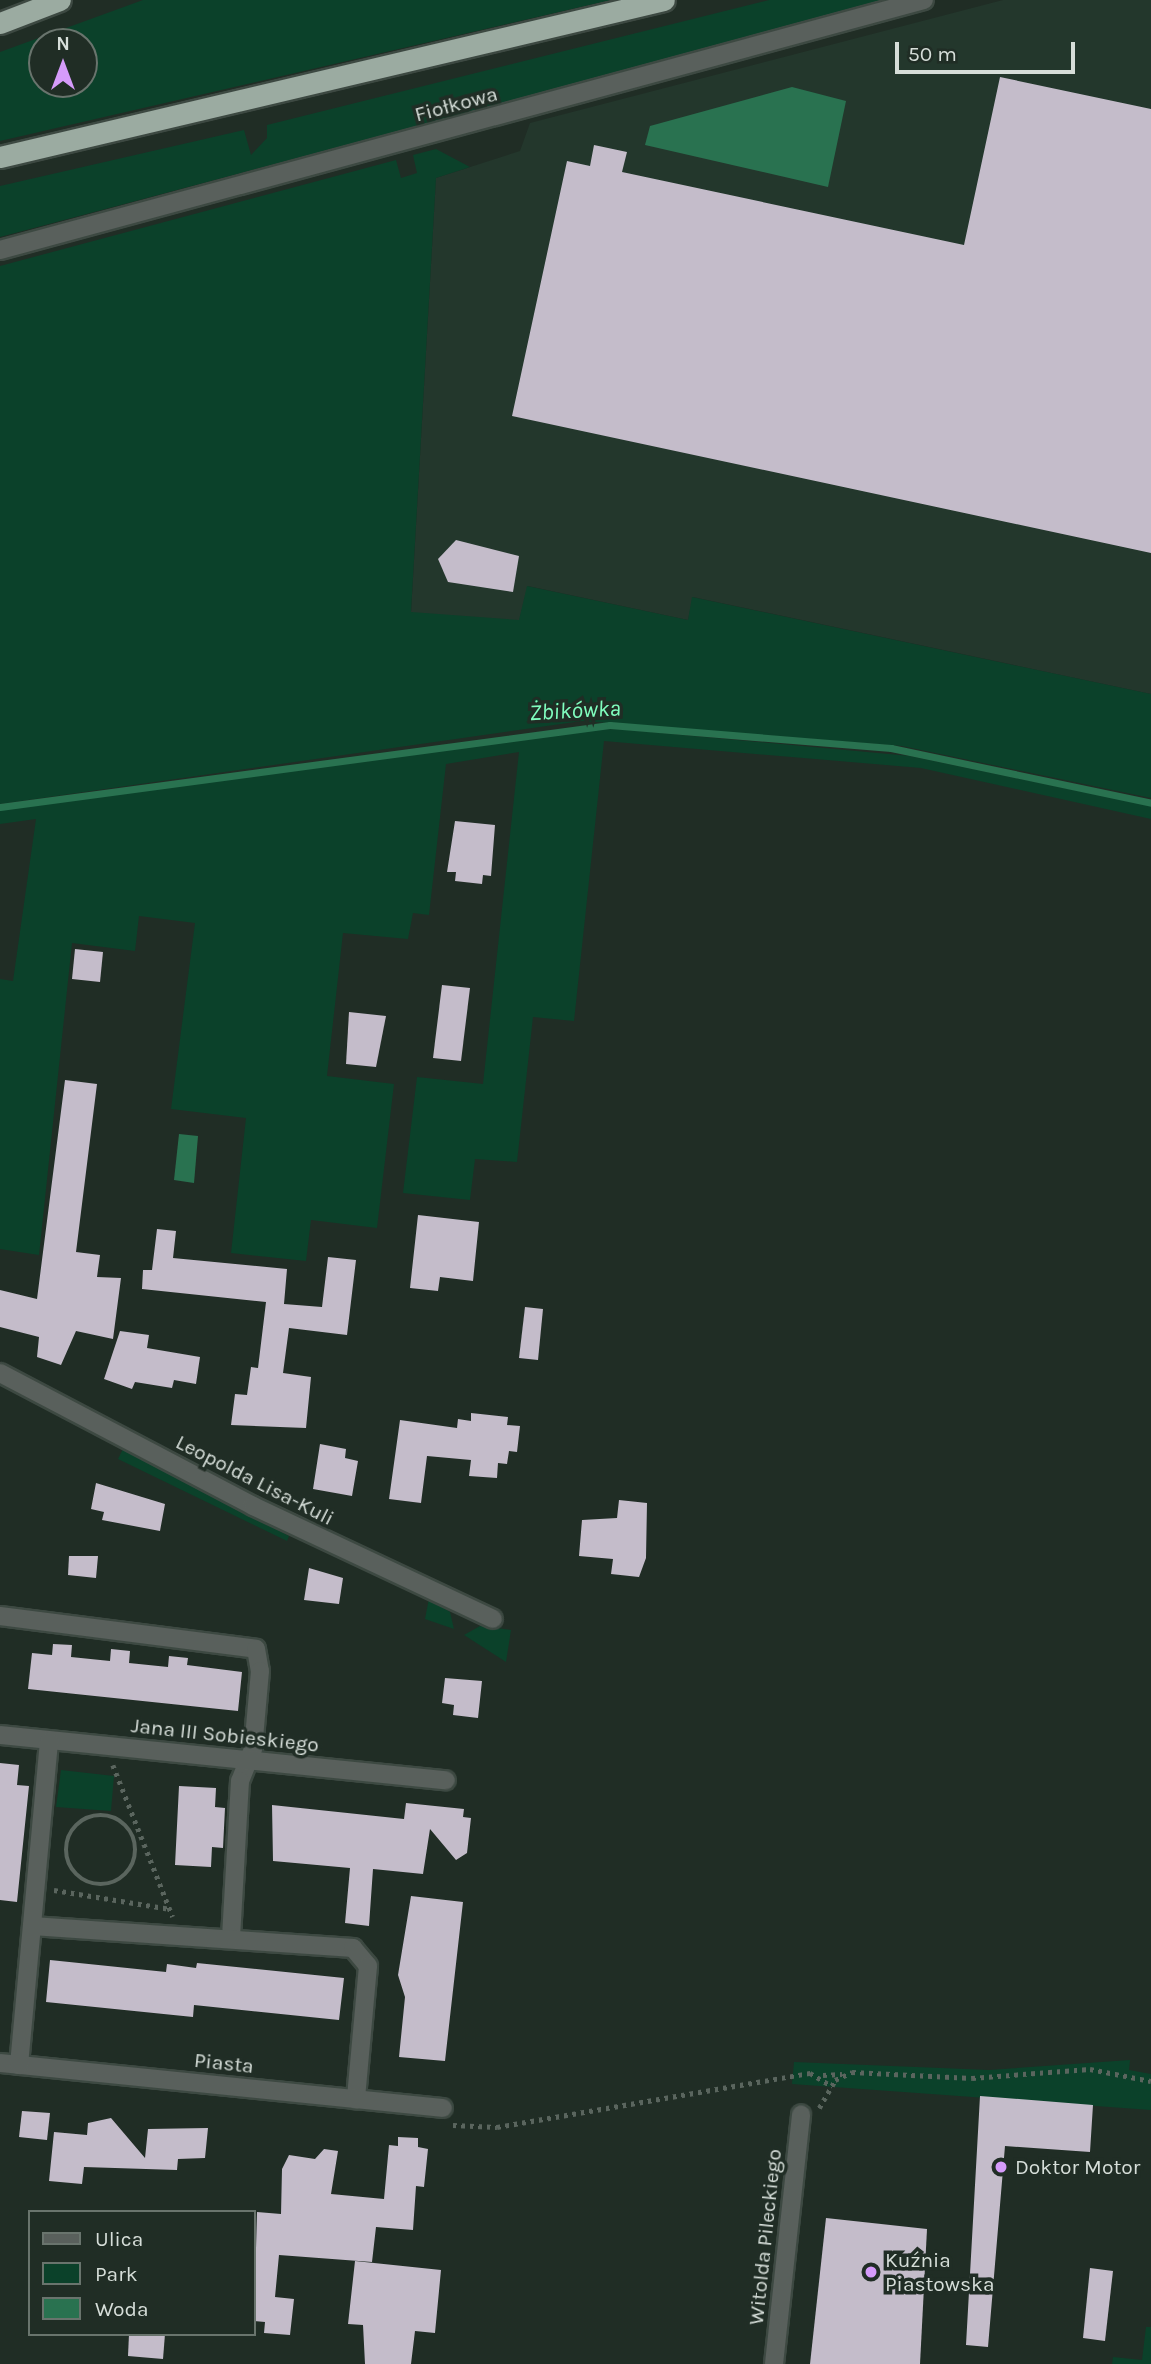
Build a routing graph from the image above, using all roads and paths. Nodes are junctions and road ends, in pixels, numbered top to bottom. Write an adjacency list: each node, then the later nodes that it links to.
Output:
1 (60, 0): 4 (highway)
2 (664, 0): 5 (highway)
3 (924, 0): 6 (street, Fiołkowa)
4 (0, 23)
5 (0, 157)
6 (0, 250)
7 (0, 1374): 9 (street, Leopolda Lisa-Kuli)
8 (0, 1616): 13 (street)
9 (493, 1619)
10 (0, 1735): 11 (street, Jana III Sobieskiego)
11 (49, 1741): 12 (street, Jana III Sobieskiego); 18 (street)
12 (114, 1747): 13 (street, Jana III Sobieskiego); 15 (path)
13 (247, 1760): 14 (street, Jana III Sobieskiego); 21 (street)
14 (446, 1780)
15 (142, 1838): 16 (path); 19 (path)
16 (136, 1840): 17 (path); 17 (path)
17 (96, 1885): 19 (path)
18 (34, 1886): 19 (path); 20 (street)
19 (94, 1896)
20 (32, 1926): 21 (street); 23 (street)
21 (231, 1936): 28 (street)
22 (0, 2063): 23 (street, Piasta)
23 (19, 2065): 28 (street, Piasta)
24 (842, 2074): 25 (path); 26 (path); 27 (path)
25 (822, 2075): 27 (path); 29 (path)
26 (1151, 2081)
27 (832, 2086): 30 (path)
28 (356, 2099): 29 (street, Piasta)
29 (443, 2108)
30 (808, 2116): 31 (street, Witolda Pileckiego)
31 (774, 2364)

